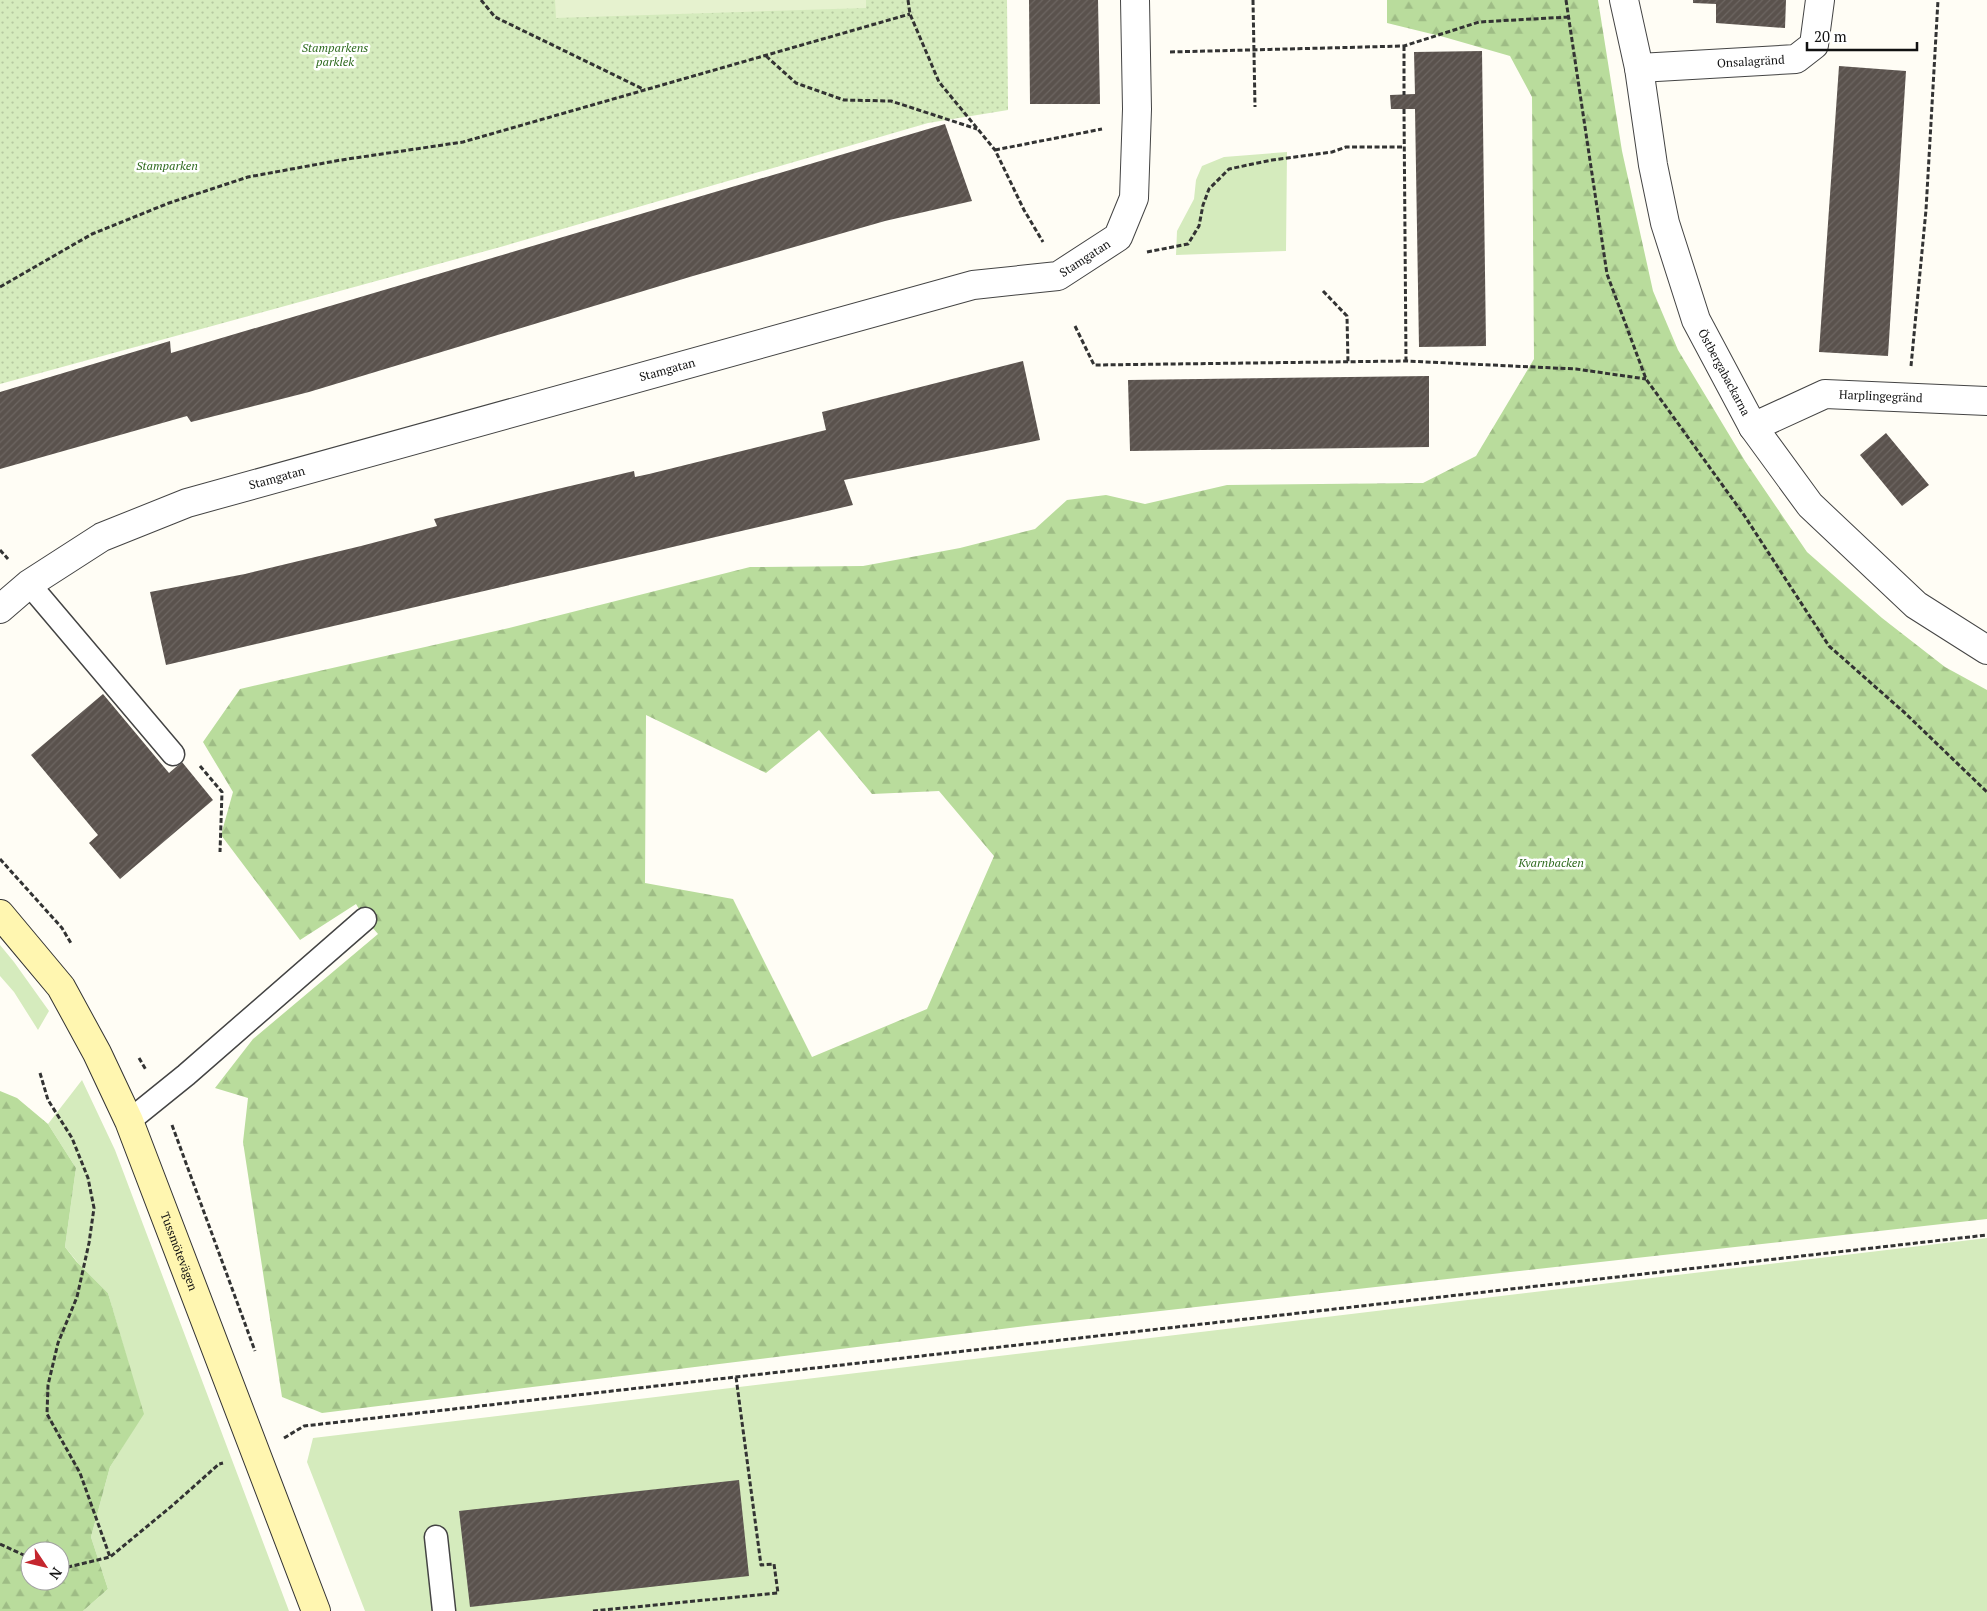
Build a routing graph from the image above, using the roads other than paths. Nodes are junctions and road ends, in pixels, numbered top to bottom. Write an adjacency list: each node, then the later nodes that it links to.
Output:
1 (1135, 0): 7 (street, Stamgatan)
2 (1624, 0): 4 (street, Östbergabackarna)
3 (1820, 0): 4 (street, Onsalagränd)
4 (1639, 68): 6 (street, Östbergabackarna)
5 (1987, 402): 6 (street, Harplingegränd)
6 (1753, 427): 9 (street, Östbergabackarna)
7 (29, 584): 8 (street, Stamgatan); 10 (lane)
8 (0, 608)
9 (1987, 650)
10 (173, 754)
11 (0, 914): 13 (street, Tussmötevägen)
12 (365, 919): 13 (lane)
13 (129, 1121): 15 (street, Tussmötevägen)
14 (436, 1537): 16 (lane)
15 (316, 1611)
16 (444, 1611)

